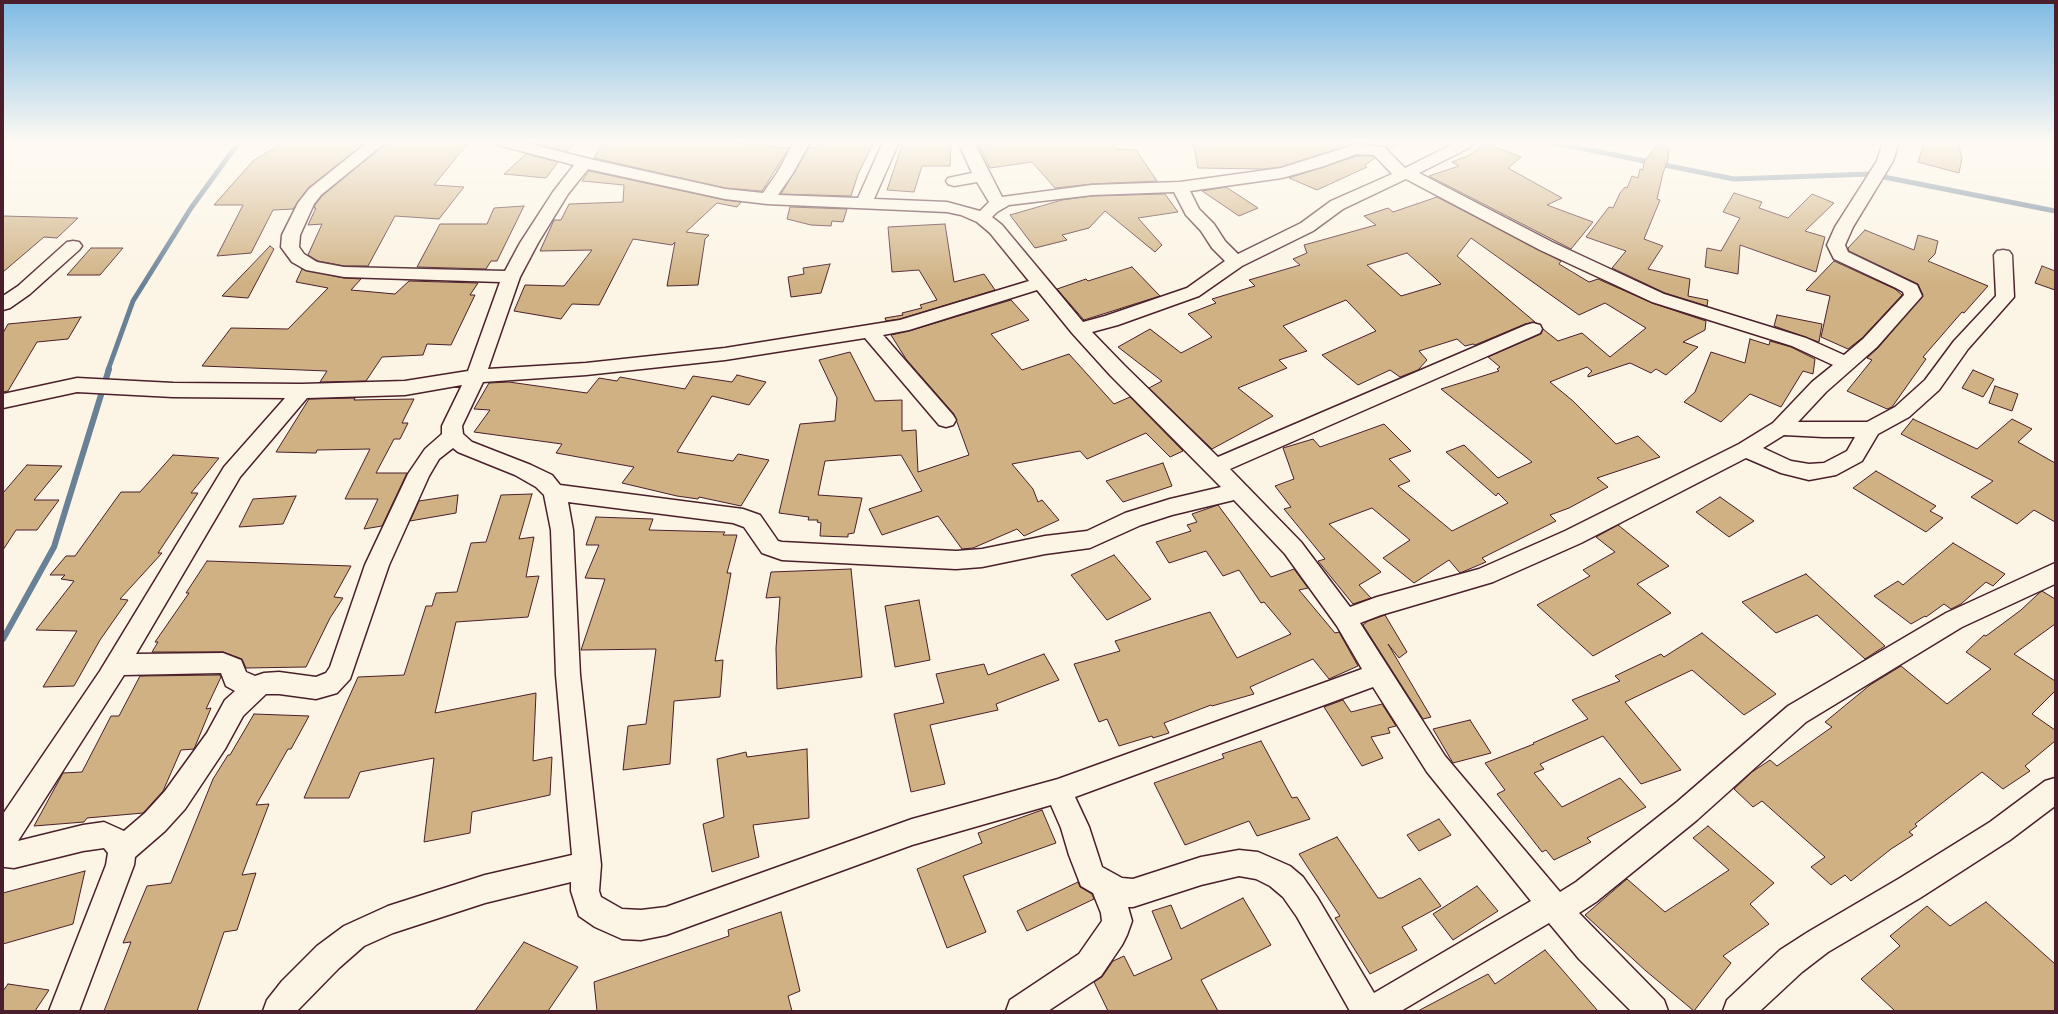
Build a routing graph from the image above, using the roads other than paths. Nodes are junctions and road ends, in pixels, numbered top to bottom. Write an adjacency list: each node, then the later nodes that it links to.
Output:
1 (318, 189): 19 (street)
2 (563, 189): 19 (street)
3 (704, 189): 12 (street)
4 (774, 189): 12 (street)
5 (870, 189): 14 (street)
6 (990, 189): 13 (street)
7 (1112, 189): 13 (street)
8 (1181, 189): 18 (street)
9 (1369, 189): 18 (street)
10 (1438, 189): 25 (street)
11 (1867, 189): 25 (street)
12 (767, 199): 14 (street)
13 (998, 203): 15 (street)
14 (864, 204): 15 (street)
15 (982, 218): 20 (street)
16 (73, 246): 21 (street)
17 (2003, 255): 31 (street)
18 (1236, 262): 22 (street)
19 (511, 276): 26 (street)
20 (1041, 283): 22 (street); 24 (street)
21 (3, 304)
22 (1079, 329): 34 (street)
23 (1533, 329): 34 (street)
24 (871, 333): 26 (street); 29 (street)
25 (1846, 363): 30 (street)
26 (476, 376): 27 (street); 32 (street)
27 (302, 391): 28 (street); 39 (street)
28 (3, 401)
29 (946, 420)
30 (1780, 428): 31 (street); 33 (street)
31 (1870, 429): 33 (street)
32 (453, 437): 36 (street); 41 (street)
33 (1746, 449): 38 (street)
34 (1215, 467): 35 (street)
35 (1238, 491): 36 (street); 38 (street)
36 (554, 492): 47 (street)
37 (2055, 572): 49 (street)
38 (1345, 619): 40 (street)
39 (116, 665): 41 (street); 44 (street)
40 (1378, 674): 43 (street); 49 (street)
41 (255, 688): 46 (street)
42 (2055, 790): 56 (street)
43 (1058, 791): 47 (street); 48 (street)
44 (3, 845)
45 (3, 849): 46 (street)
46 (122, 850): 50 (street)
47 (587, 865): 51 (street)
48 (1104, 884): 52 (street); 53 (street)
49 (1555, 908): 54 (street); 55 (street)
50 (64, 1011)
51 (278, 1011)
52 (1021, 1011)
53 (1367, 1011)
54 (1372, 1011)
55 (1653, 1011)
56 (1738, 1011)

